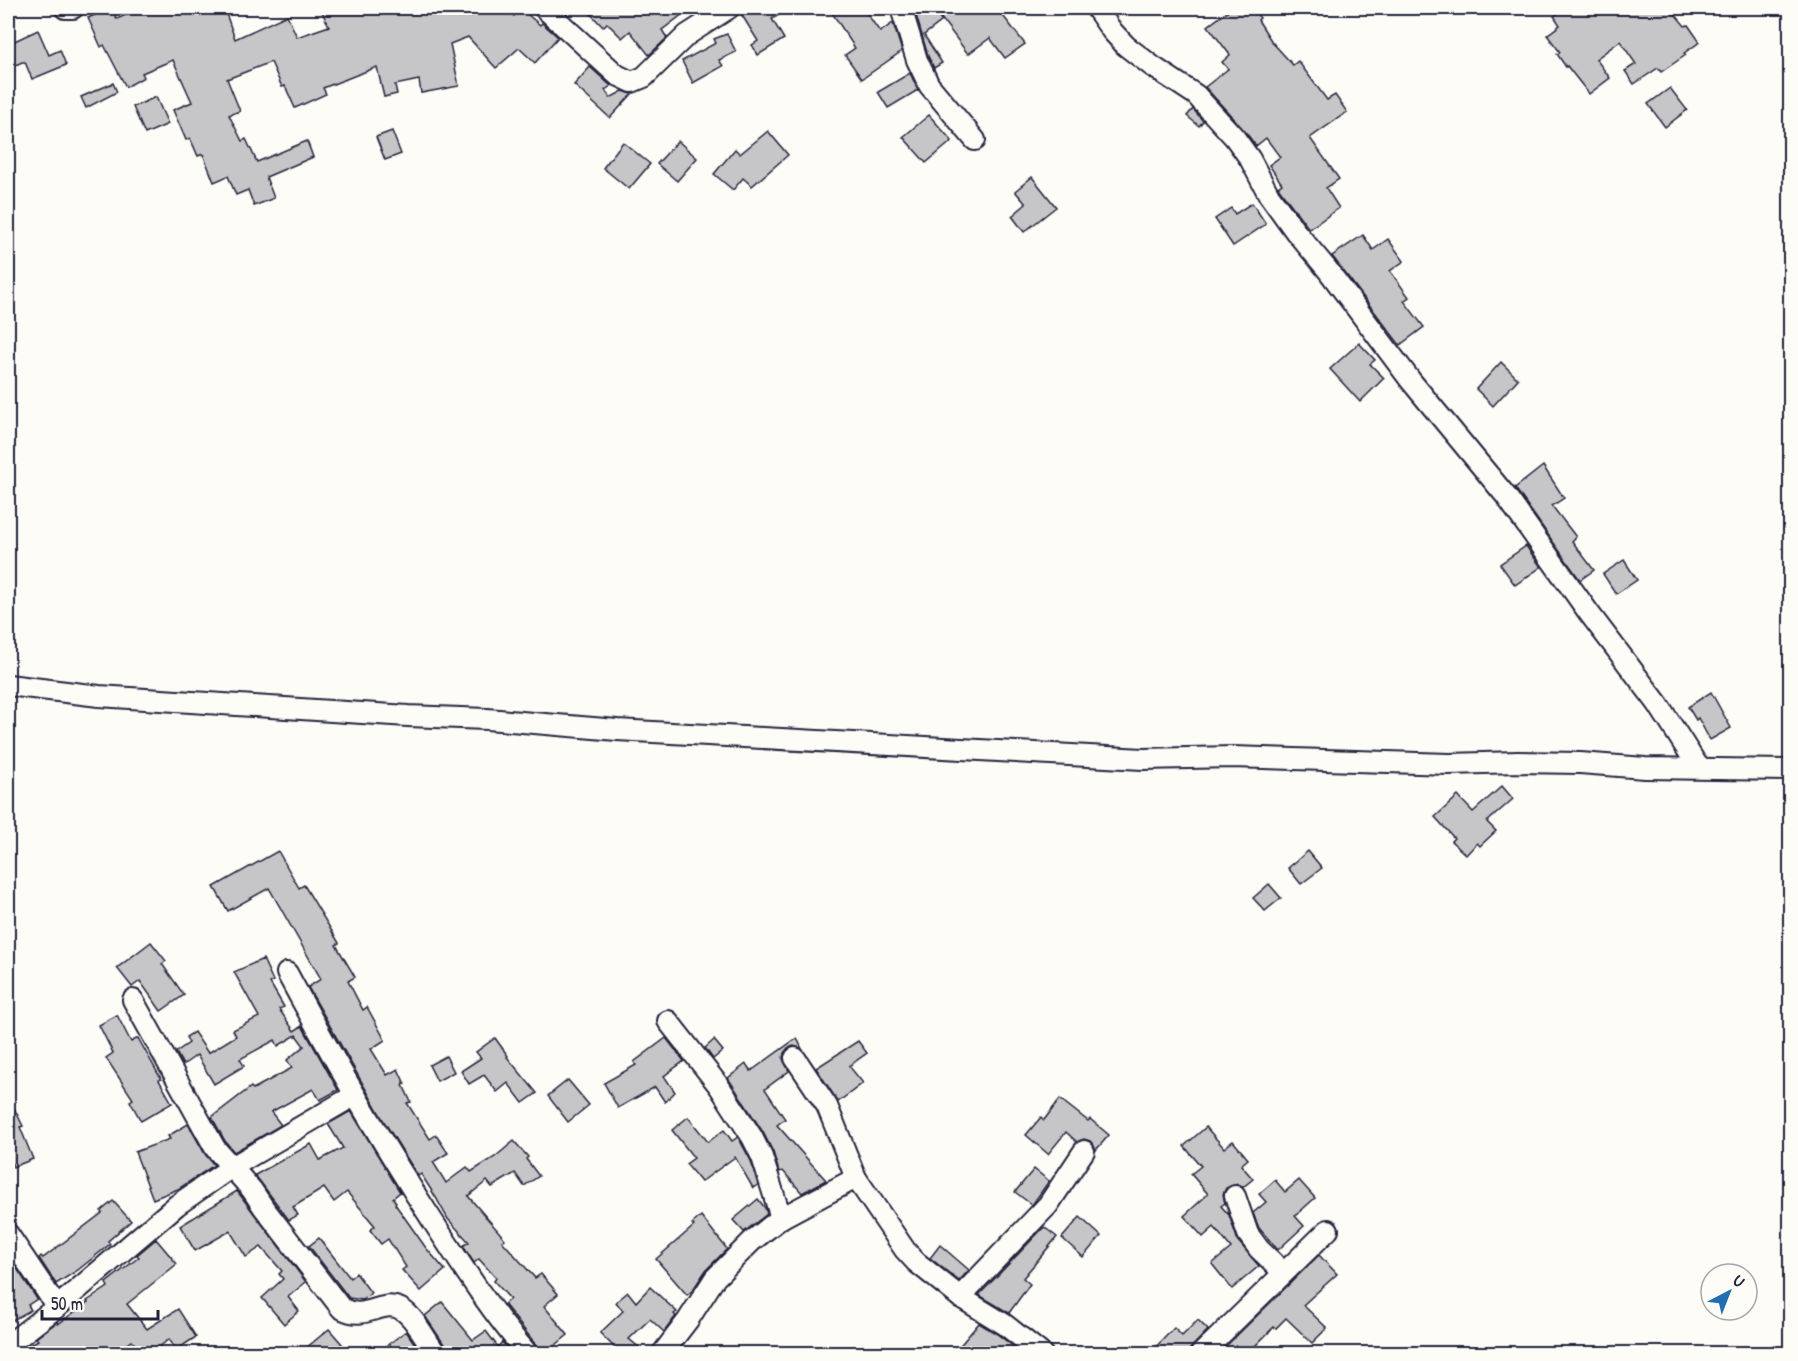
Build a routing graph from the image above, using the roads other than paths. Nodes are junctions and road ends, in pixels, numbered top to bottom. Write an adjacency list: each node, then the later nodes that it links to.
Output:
1 (65, 8): 2 (street)
2 (73, 8)
3 (544, 8): 4 (street)
4 (729, 8)
5 (901, 8): 7 (street)
6 (1096, 8): 9 (street)
7 (975, 140)
8 (8, 685): 9 (street)
9 (1699, 768): 10 (street)
10 (1791, 770)
11 (287, 973): 15 (street)
12 (133, 1000): 17 (street)
13 (668, 1021): 20 (street)
14 (795, 1058): 18 (street)
15 (355, 1095): 17 (street); 28 (street)
16 (1084, 1151): 24 (street)
17 (232, 1167): 25 (street); 27 (street)
18 (856, 1178): 20 (street); 24 (street)
19 (1235, 1196): 23 (street)
20 (781, 1218): 29 (street)
21 (1328, 1230): 23 (street)
22 (8, 1234): 25 (street)
23 (1284, 1272): 31 (street)
24 (960, 1297): 30 (street)
25 (57, 1307): 26 (street)
26 (8, 1344)
27 (436, 1353)
28 (528, 1353)
29 (662, 1353)
30 (1042, 1353)
31 (1201, 1353)

